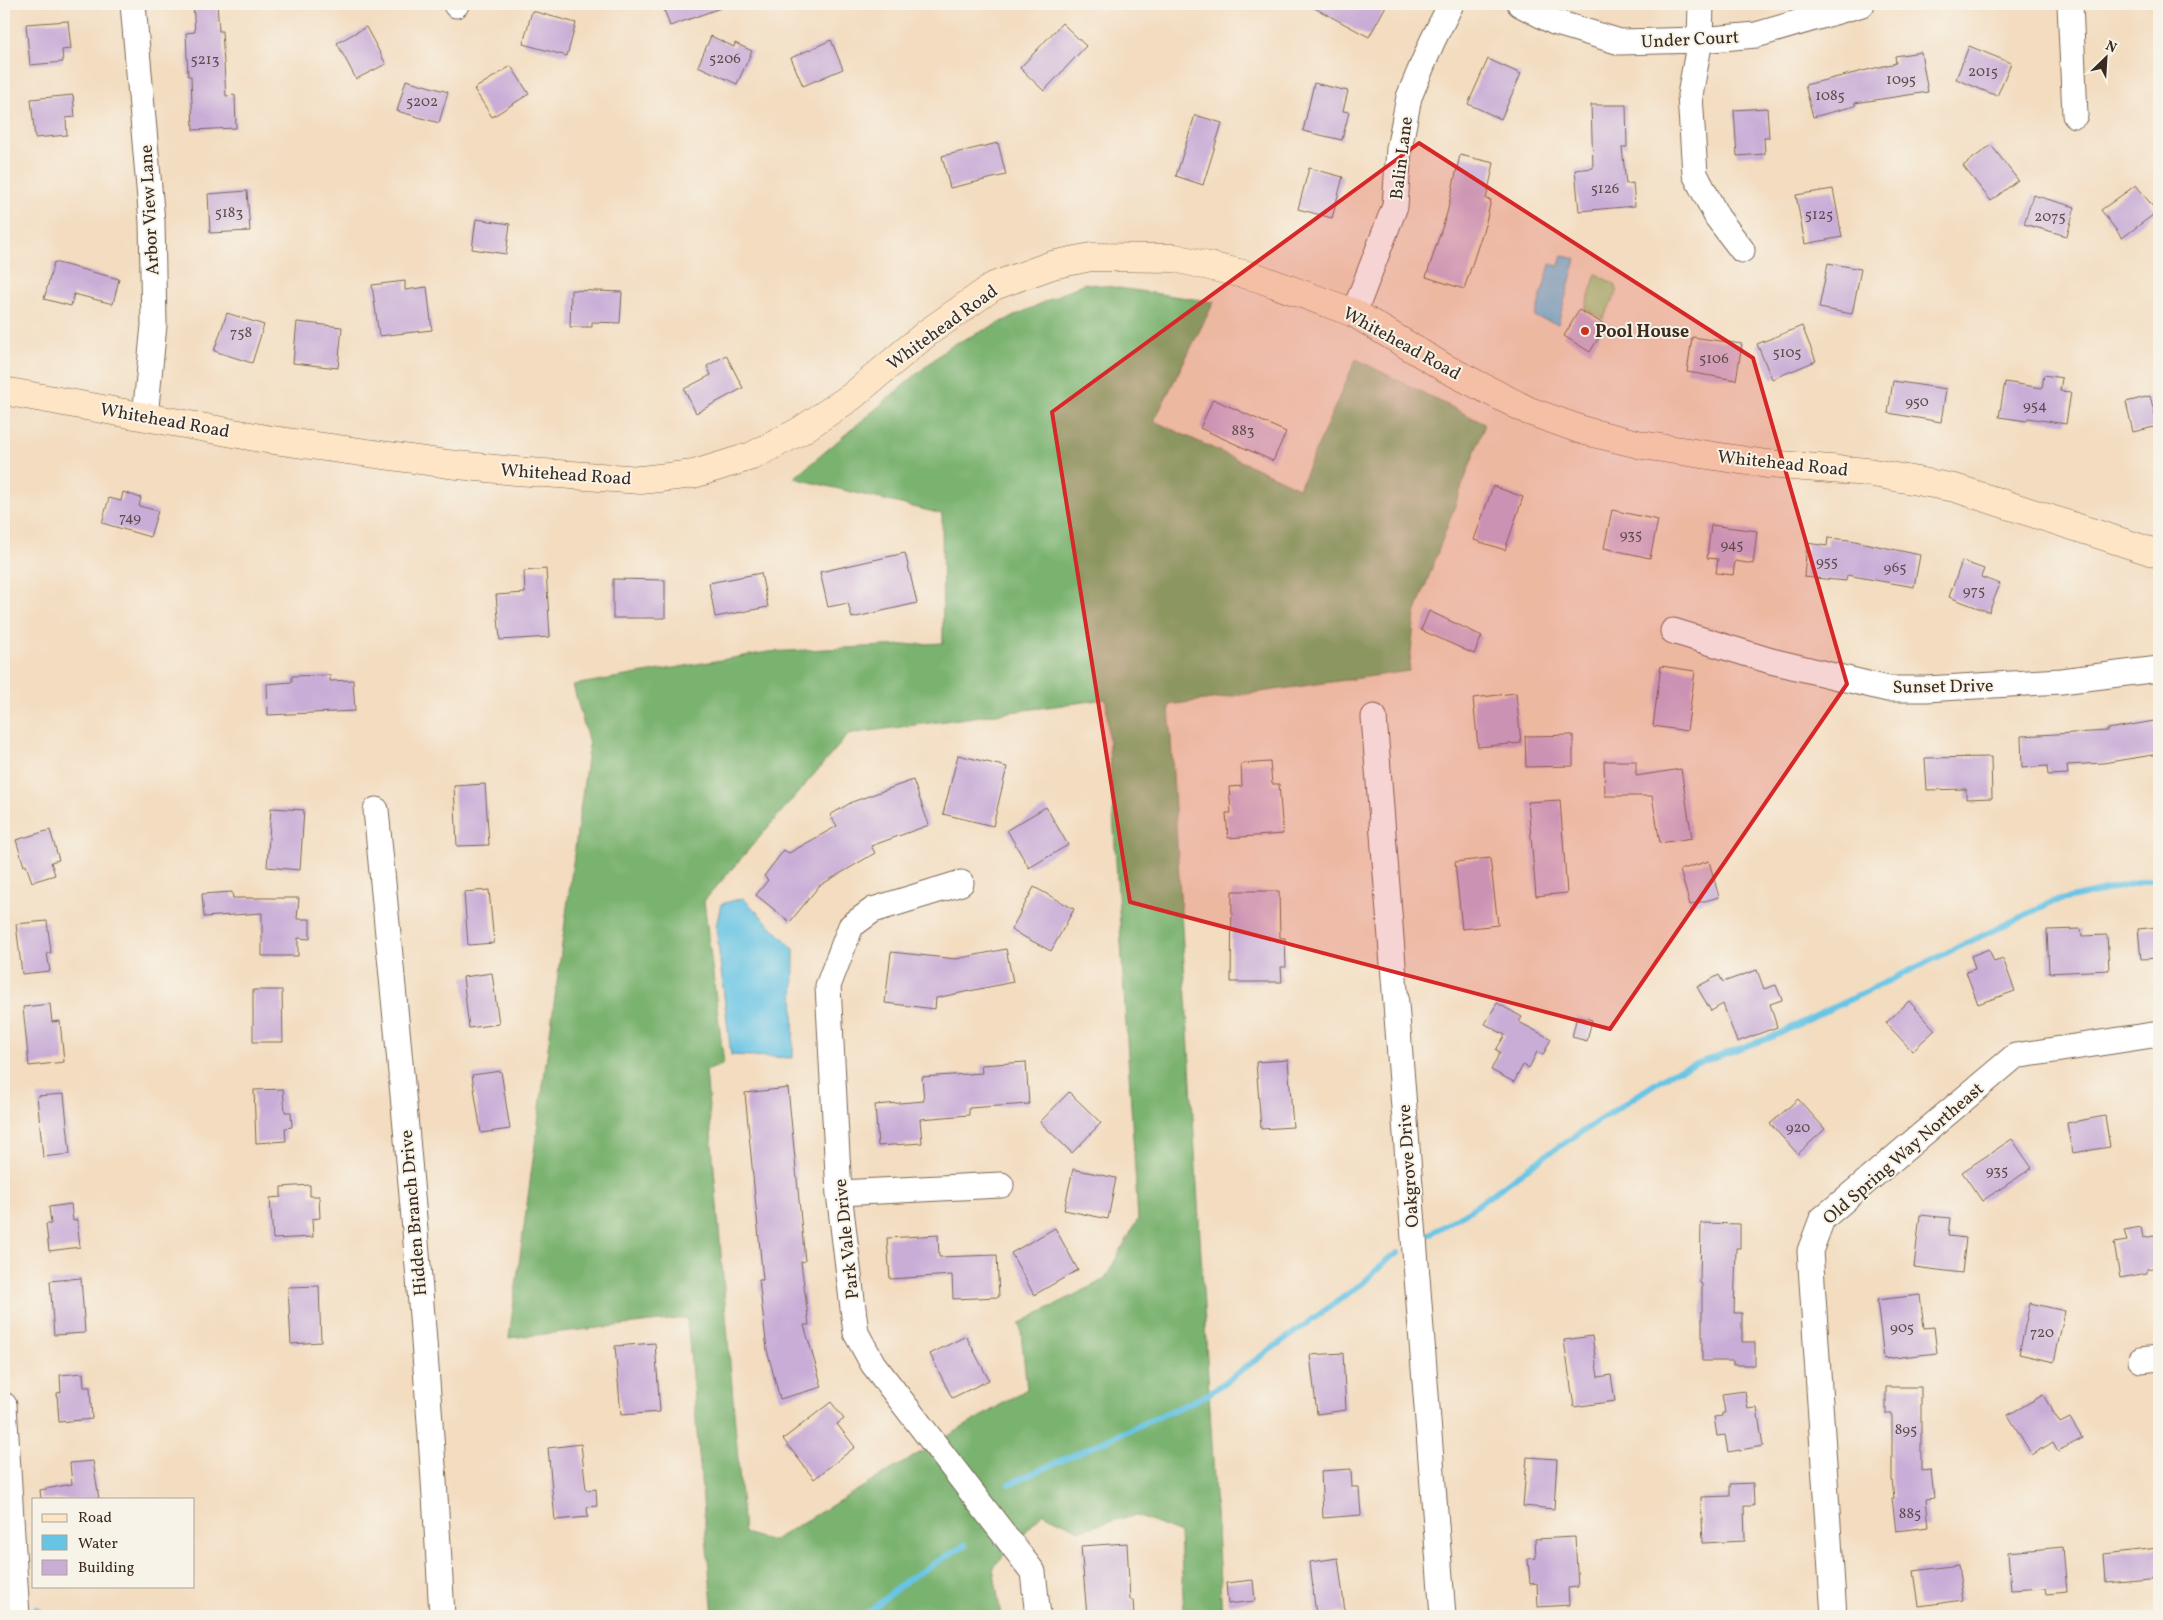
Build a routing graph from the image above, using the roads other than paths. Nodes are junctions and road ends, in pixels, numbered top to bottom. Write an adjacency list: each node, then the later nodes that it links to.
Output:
1 (133, 4): 12 (street, Arbor View Lane)
2 (1451, 4): 10 (street, Balin Lane)
3 (1520, 4): 7 (street, Under Court)
4 (1701, 4): 7 (street)
5 (1862, 4): 7 (street, Under Court)
6 (2070, 4): 8 (street)
7 (1700, 40): 9 (street)
8 (2075, 115)
9 (1742, 250)
10 (1354, 313): 12 (street, Whitehead Road); 13 (street, Whitehead Road)
11 (4, 392): 12 (street, Whitehead Road)
12 (145, 417)
13 (2159, 554)
14 (1673, 631): 15 (street, Sunset Drive)
15 (2159, 669)
16 (1374, 716): 26 (street, Oakgrove Drive)
17 (376, 810): 24 (street, Hidden Branch Drive)
18 (961, 882): 21 (street, Park Vale Drive)
19 (2159, 1034): 27 (street, Old Spring Way Northeast)
20 (1001, 1184): 21 (street)
21 (840, 1193): 25 (street, Park Vale Drive)
22 (4, 1404): 23 (street)
23 (17, 1616)
24 (442, 1616)
25 (1038, 1616)
26 (1443, 1616)
27 (1834, 1616)

